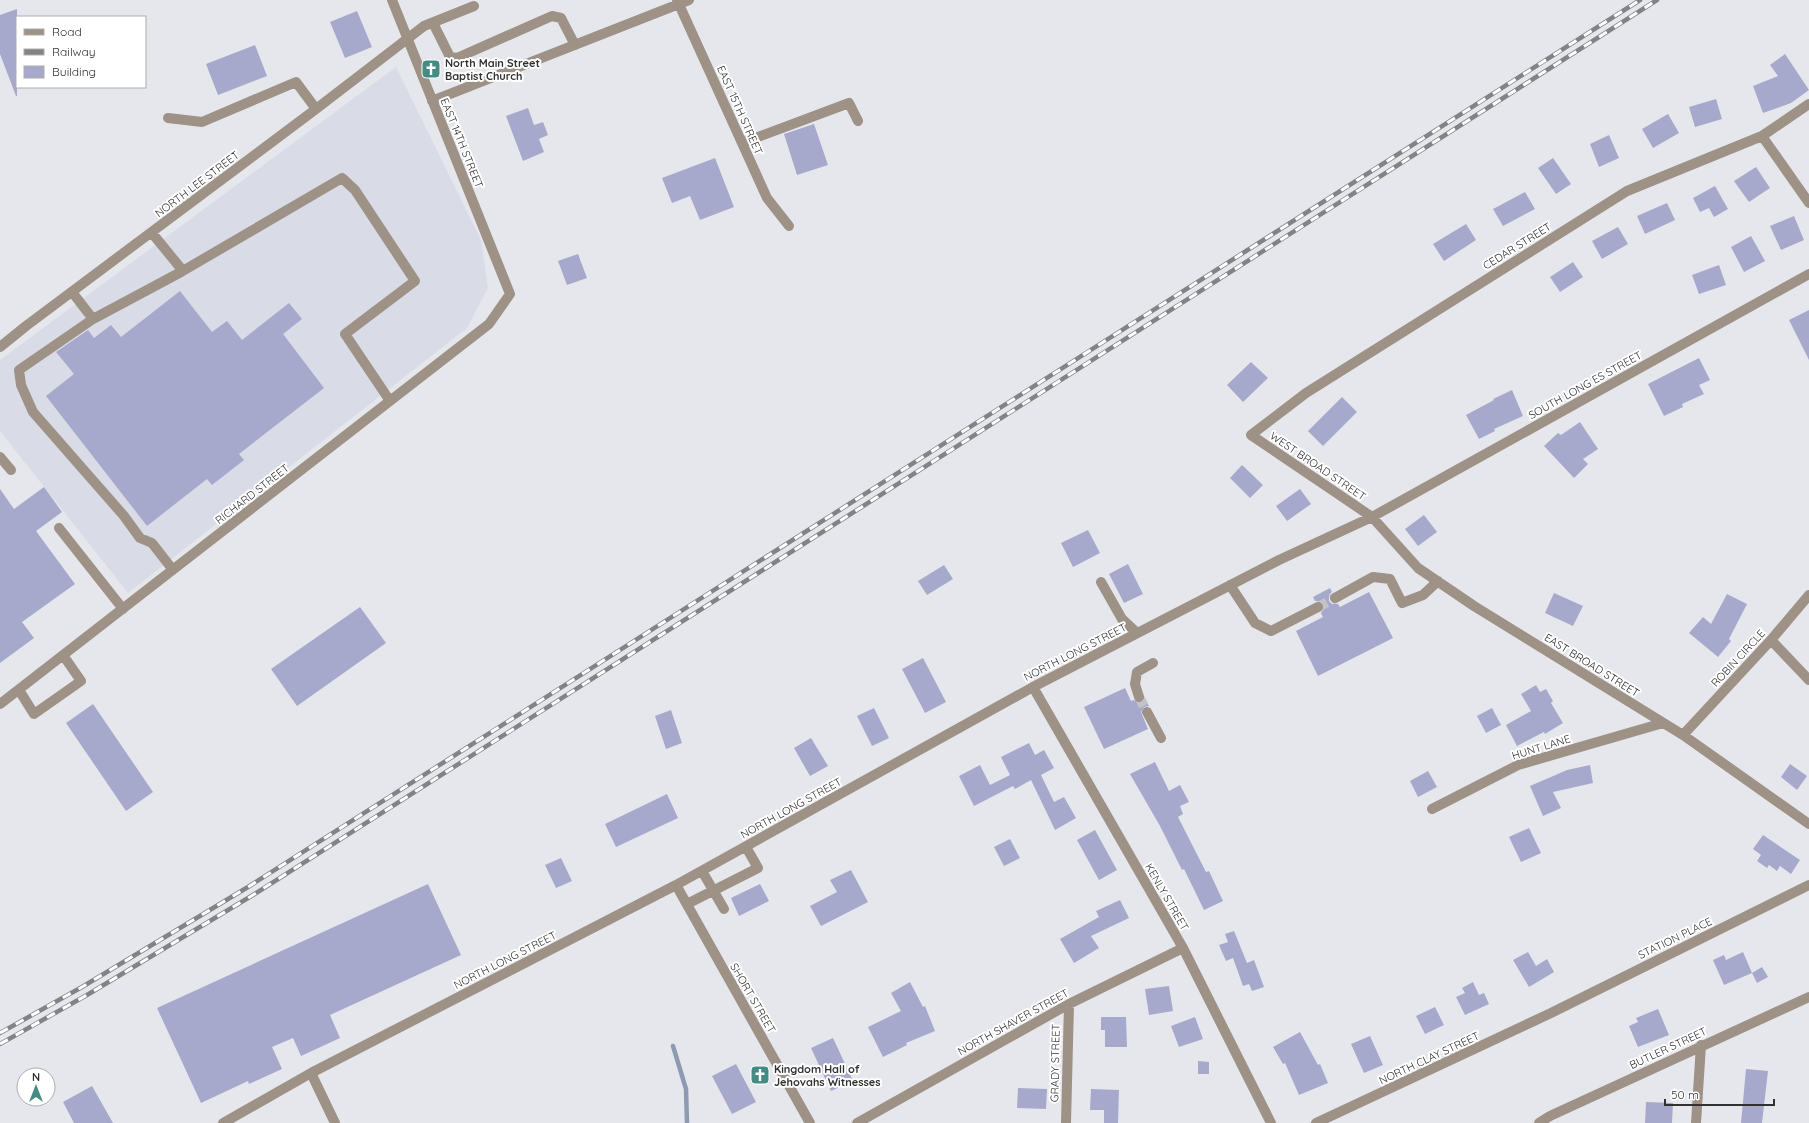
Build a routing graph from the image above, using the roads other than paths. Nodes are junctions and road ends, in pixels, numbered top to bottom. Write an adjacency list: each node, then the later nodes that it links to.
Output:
1 (392, 0): 6 (street, EAST 14TH STREET)
2 (689, 0): 3 (street)
3 (678, 2): 7 (street); 14 (street, EAST 15TH STREET)
4 (474, 6): 5 (street, NORTH LEE STREET)
5 (433, 23): 6 (street, NORTH LEE STREET); 7 (street)
6 (409, 39): 8 (street, EAST 14TH STREET); 10 (street, NORTH LEE STREET)
7 (575, 45): 8 (street)
8 (432, 101): 21 (street, EAST 14TH STREET)
9 (1809, 104): 13 (street, CEDAR STREET)
10 (316, 109): 11 (street); 17 (street, NORTH LEE STREET)
11 (168, 118)
12 (858, 121): 14 (street)
13 (1762, 136): 15 (street); 25 (street, CEDAR STREET)
14 (742, 143): 16 (street, EAST 15TH STREET)
15 (1809, 203)
16 (789, 226)
17 (152, 233): 18 (street); 20 (street, NORTH LEE STREET)
18 (183, 271): 22 (street); 24 (street)
19 (1809, 274): 28 (street, SOUTH LONG ES STREET)
20 (72, 292): 22 (street); 23 (street, NORTH LEE STREET)
21 (510, 294): 24 (street, RICHARD STREET)
22 (93, 319): 30 (street)
23 (0, 347)
24 (390, 401): 30 (street, RICHARD STREET)
25 (1252, 435): 28 (street, WEST BROAD STREET)
26 (0, 457): 27 (street)
27 (11, 470)
28 (1372, 517): 31 (street, EAST BROAD STREET); 33 (street, NORTH LONG STREET)
29 (59, 528): 37 (street)
30 (173, 570): 37 (street, RICHARD STREET)
31 (1438, 581): 35 (street); 48 (street, EAST BROAD STREET)
32 (1101, 582): 38 (street)
33 (1230, 585): 36 (street); 38 (street, NORTH LONG STREET)
34 (1809, 595): 39 (street, ROBIN CIRCLE)
35 (1335, 598)
36 (1318, 607)
37 (123, 609): 40 (street, RICHARD STREET)
38 (1137, 633): 43 (street, NORTH LONG STREET)
39 (1772, 640): 42 (street); 49 (street, ROBIN CIRCLE)
40 (63, 655): 44 (street, RICHARD STREET); 44 (street)
41 (1153, 663): 45 (street)
42 (1809, 680)
43 (1033, 687): 53 (street, NORTH LONG STREET); 60 (street, KENLY STREET)
44 (19, 690): 46 (street, RICHARD STREET)
45 (1139, 697)
46 (0, 704)
47 (1147, 712): 50 (street)
48 (1663, 723): 49 (street, EAST BROAD STREET); 51 (street, HUNT LANE)
49 (1683, 735): 52 (street, EAST BROAD STREET)
50 (1161, 738)
51 (1432, 809)
52 (1809, 824)
53 (746, 847): 54 (street, NORTH LONG STREET); 57 (street)
54 (702, 871): 55 (street, NORTH LONG STREET); 57 (street)
55 (676, 885): 58 (street, SHORT STREET); 65 (street, NORTH LONG STREET)
56 (1809, 885): 63 (street, STATION PLACE)
57 (714, 890): 58 (street); 59 (street)
58 (686, 904): 68 (street, SHORT STREET)
59 (724, 910)
60 (1183, 948): 62 (street, NORTH SHAVER STREET); 71 (street, KENLY STREET)
61 (1809, 997): 64 (street, BUTLER STREET)
62 (1068, 1004): 69 (street, NORTH SHAVER STREET); 70 (street, GRADY STREET)
63 (1551, 1013): 72 (street, NORTH CLAY STREET)
64 (1701, 1045): 73 (street, BUTLER STREET); 74 (street)
65 (311, 1073): 66 (street, NORTH LONG STREET); 67 (street)
66 (223, 1123)
67 (335, 1123)
68 (810, 1123)
69 (857, 1123)
70 (1066, 1123)
71 (1271, 1123)
72 (1316, 1123)
73 (1539, 1123)
74 (1696, 1123)

